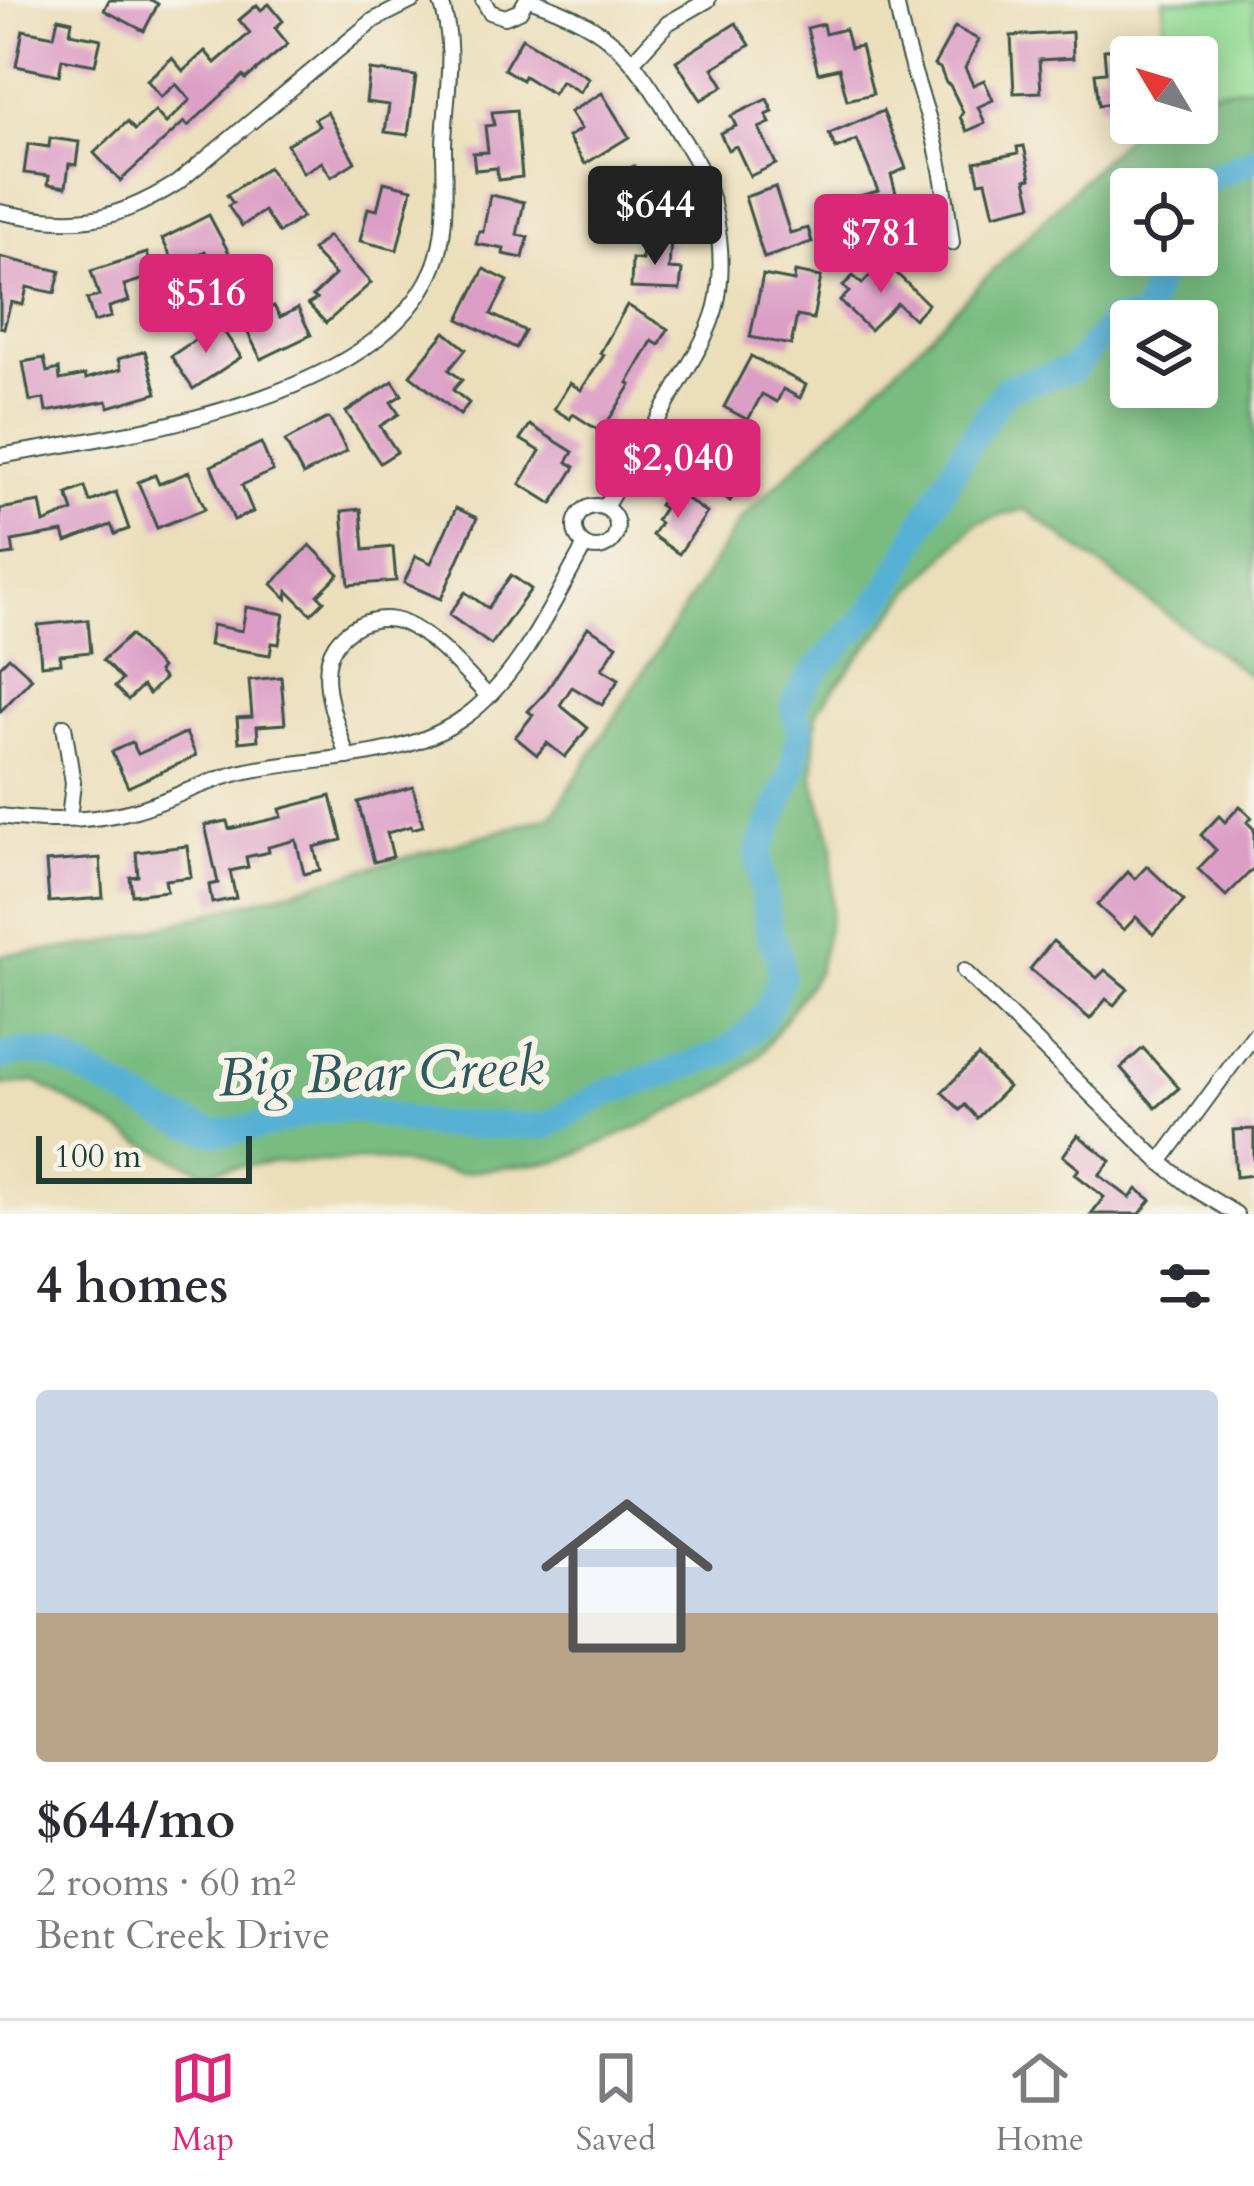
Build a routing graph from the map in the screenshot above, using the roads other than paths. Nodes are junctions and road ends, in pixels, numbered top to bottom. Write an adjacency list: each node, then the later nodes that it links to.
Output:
1 (414, 0): 8 (street)
2 (440, 0): 10 (street)
3 (482, 0): 4 (street)
4 (529, 0): 7 (street)
5 (708, 0): 7 (street)
6 (896, 0): 9 (street)
7 (633, 61): 11 (street)
8 (0, 212)
9 (952, 243)
10 (0, 457)
11 (605, 507): 12 (street); 12 (street)
12 (585, 545): 13 (street)
13 (488, 696): 15 (street); 15 (street)
14 (64, 726): 17 (street)
15 (347, 757): 17 (street)
16 (0, 816): 17 (street)
17 (69, 819)
18 (964, 971): 20 (street)
19 (1254, 1035): 20 (street)
20 (1160, 1162): 21 (street)
21 (1236, 1214)

